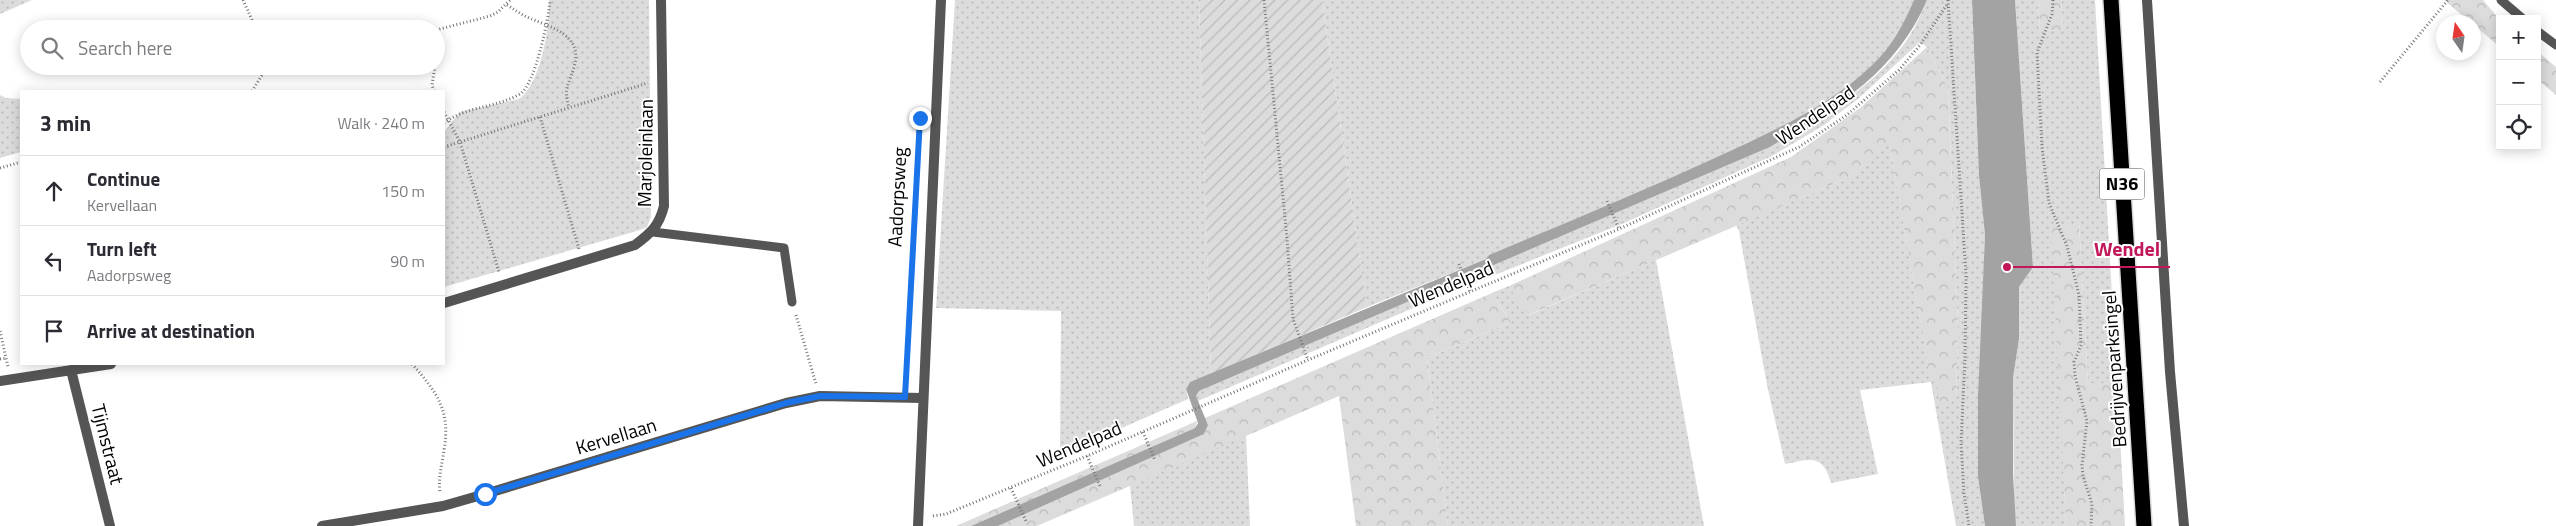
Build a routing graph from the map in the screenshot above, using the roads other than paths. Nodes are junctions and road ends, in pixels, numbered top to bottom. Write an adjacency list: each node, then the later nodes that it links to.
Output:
1 (661, 0): 9 (street, Marjoleinlaan)
2 (941, 0): 15 (street, Aadorpsweg)
3 (2111, 0): 19 (highway, Bedrijvenparksingel / N36)
4 (2146, 0): 20 (street)
5 (2501, 0): 6 (lane)
6 (2518, 15)
7 (2541, 34): 8 (lane)
8 (2556, 46)
9 (653, 232): 10 (lane); 11 (street, Marjoleinlaan)
10 (792, 302)
11 (445, 303)
12 (104, 365): 13 (street)
13 (71, 370): 14 (street); 17 (street, Tijmstraat)
14 (5, 380)
15 (922, 398): 16 (street, Aadorpsweg); 18 (street, Kervellaan)
16 (918, 522)
17 (110, 526)
18 (322, 526)
19 (2144, 526)
20 (2184, 526)

